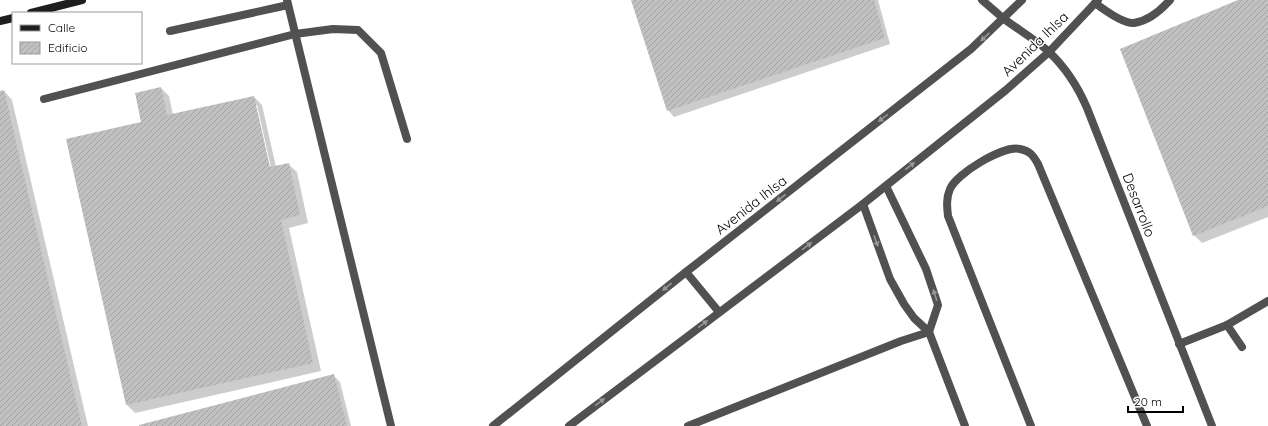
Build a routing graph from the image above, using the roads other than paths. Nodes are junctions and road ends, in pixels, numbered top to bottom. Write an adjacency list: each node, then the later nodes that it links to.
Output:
1 (82, 0): 7 (street)
2 (982, 0): 9 (street, Desarrollo)
3 (1022, 0): 9 (street, Avenida Ihlsa)
4 (1170, 0): 5 (street)
5 (1097, 1): 13 (street, Avenida Ihlsa)
6 (288, 3): 11 (street); 12 (street)
7 (35, 12)
8 (12, 18): 10 (street)
9 (1004, 19): 13 (street, Desarrollo); 18 (street, Avenida Ihlsa, one-way to 18)
10 (0, 21)
11 (170, 32)
12 (295, 34): 14 (street); 15 (street); 26 (street)
13 (1049, 52): 16 (street, Avenida Ihlsa, one-way to 13); 23 (street, Desarrollo)
14 (44, 99)
15 (407, 139)
16 (886, 186): 17 (street, Avenida Ihlsa); 22 (street, one-way to 16)
17 (863, 204): 20 (street, Avenida Ihlsa, one-way to 17); 22 (street, one-way to 22)
18 (686, 272): 20 (street); 27 (street, Avenida Ihlsa, one-way to 27)
19 (1268, 301): 21 (street)
20 (719, 312): 28 (street, Avenida Ihlsa, one-way to 20)
21 (1227, 325): 23 (street); 24 (street)
22 (929, 332): 29 (street); 30 (street)
23 (1179, 344): 32 (street, Desarrollo)
24 (1242, 347)
25 (1144, 425): 31 (street)
26 (391, 426)
27 (493, 426)
28 (569, 426)
29 (688, 426)
30 (965, 426)
31 (1031, 426)
32 (1212, 426)

